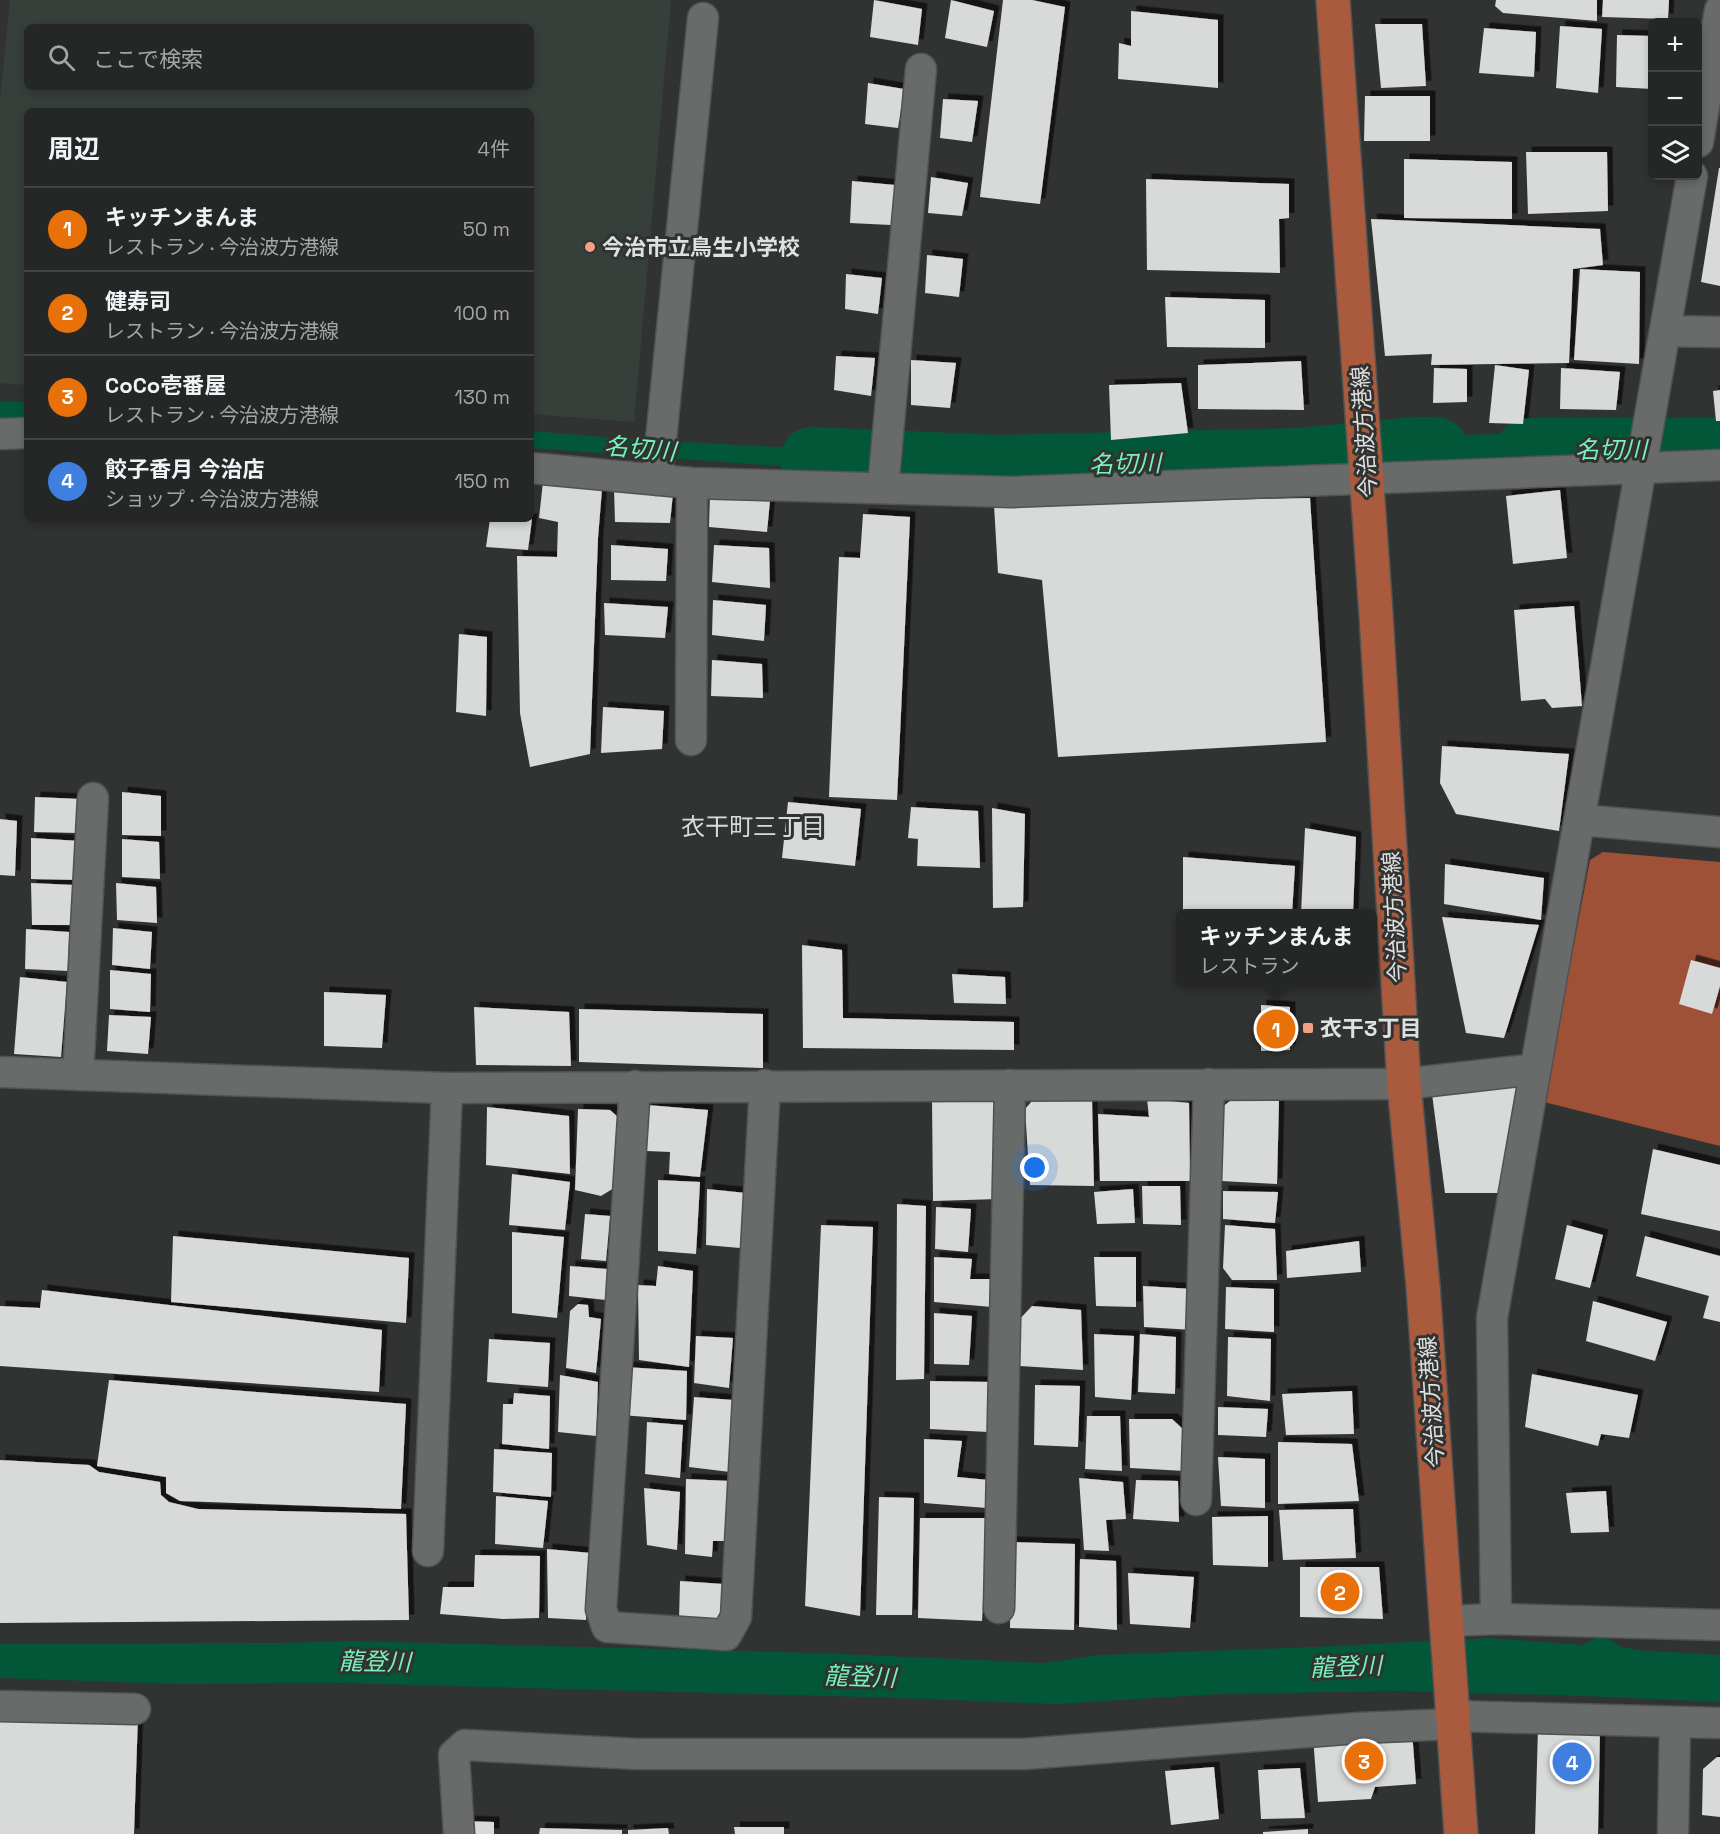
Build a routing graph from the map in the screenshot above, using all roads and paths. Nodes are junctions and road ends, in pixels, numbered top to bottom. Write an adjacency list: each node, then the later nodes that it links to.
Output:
1 (1333, 0): 14 (main road, 今治波方港線)
2 (1720, 10): 5 (street)
3 (703, 18): 15 (street)
4 (921, 69): 17 (street)
5 (1701, 126)
6 (1691, 180): 7 (street)
7 (1665, 331): 8 (street); 12 (street)
8 (1720, 332)
9 (24, 433): 10 (street)
10 (0, 434)
11 (1720, 465): 12 (street)
12 (1642, 467): 14 (street); 20 (street)
13 (534, 468): 15 (street)
14 (1367, 479): 17 (street); 26 (main road, 今治波方港線)
15 (657, 480): 16 (street)
16 (692, 483): 17 (street); 18 (street)
17 (883, 488)
18 (691, 740)
19 (93, 798): 24 (street)
20 (1580, 820): 21 (street); 22 (street)
21 (1720, 832)
22 (1535, 1069): 26 (street); 34 (street)
23 (0, 1072): 24 (street)
24 (78, 1075): 30 (street)
25 (1209, 1084): 26 (street); 28 (street); 31 (street)
26 (1404, 1084): 35 (main road, 今治波方港線)
27 (765, 1085): 28 (street); 29 (street); 29 (street)
28 (1010, 1085): 33 (street)
29 (635, 1086): 30 (street)
30 (447, 1088): 32 (street)
31 (1196, 1500)
32 (428, 1551)
33 (999, 1608)
34 (1496, 1619): 35 (street); 36 (street)
35 (1447, 1621): 39 (main road, 今治波方港線)
36 (1720, 1625)
37 (0, 1706): 38 (street)
38 (135, 1709)
39 (1453, 1720): 40 (street); 42 (street); 43 (main road, 今治波方港線)
40 (1675, 1722): 41 (street); 44 (street)
41 (1720, 1723)
42 (459, 1834)
43 (1461, 1834)
44 (1673, 1834)

